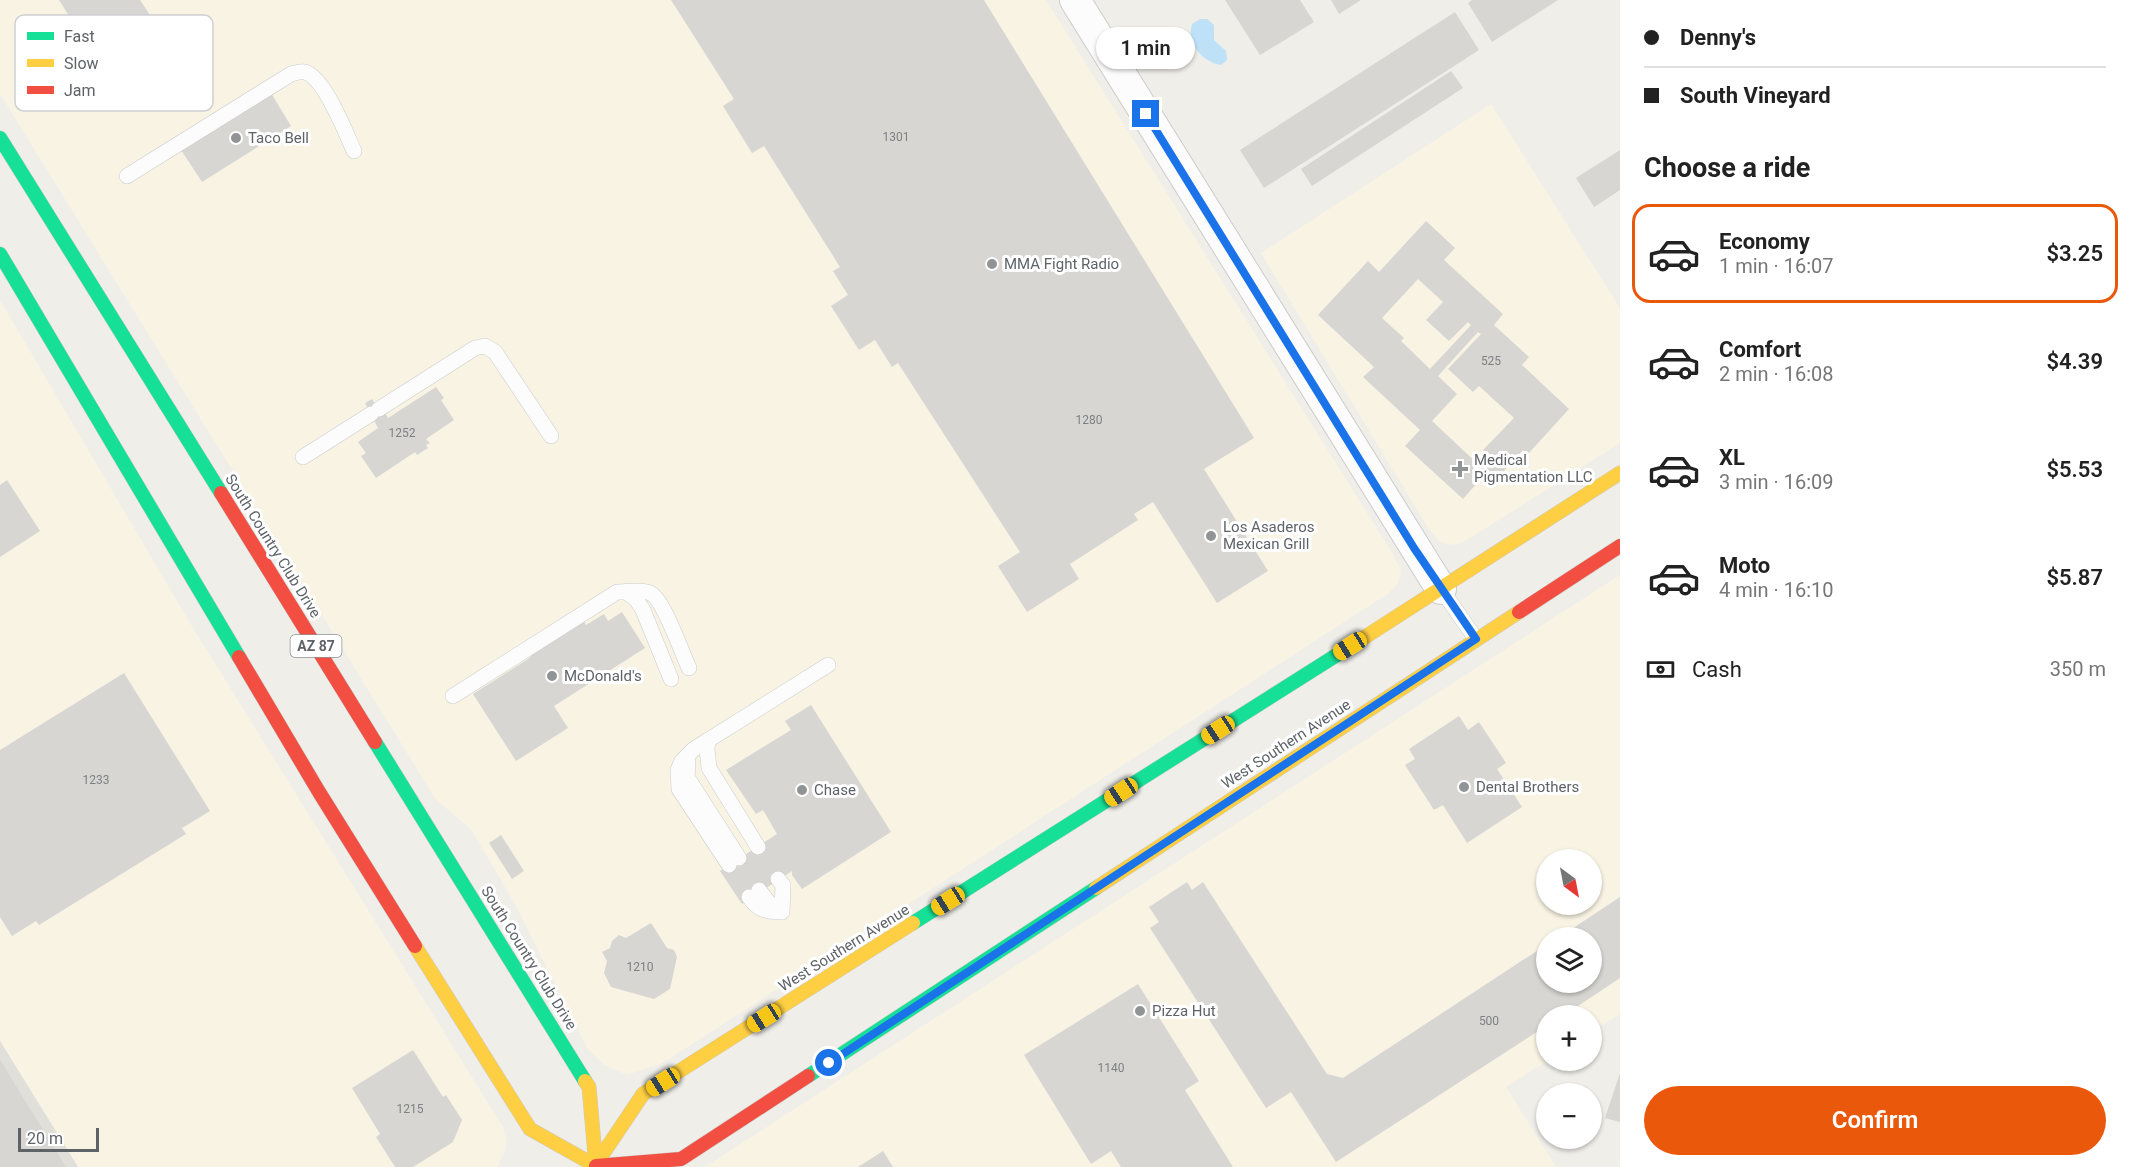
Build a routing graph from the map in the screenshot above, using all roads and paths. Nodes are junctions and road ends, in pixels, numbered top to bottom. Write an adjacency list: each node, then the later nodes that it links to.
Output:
1 (1075, 0): 10 (street)
2 (0, 138): 22 (main road, South Country Club Drive / AZ 87)
3 (354, 151): 4 (lane)
4 (127, 176)
5 (0, 254): 22 (main road)
6 (551, 436): 7 (lane)
7 (303, 457)
8 (1620, 473): 10 (main road, West Southern Avenue)
9 (1620, 546): 12 (main road, West Southern Avenue)
10 (1441, 589): 12 (lane); 22 (main road, West Southern Avenue)
11 (626, 592): 14 (lane); 15 (lane); 16 (lane)
12 (1476, 639): 22 (main road, West Southern Avenue)
13 (828, 665): 17 (lane)
14 (689, 668)
15 (671, 680)
16 (453, 696)
17 (708, 740): 18 (lane); 19 (lane)
18 (758, 847)
19 (734, 861)
20 (778, 879): 21 (lane)
21 (754, 894)
22 (595, 1167)

